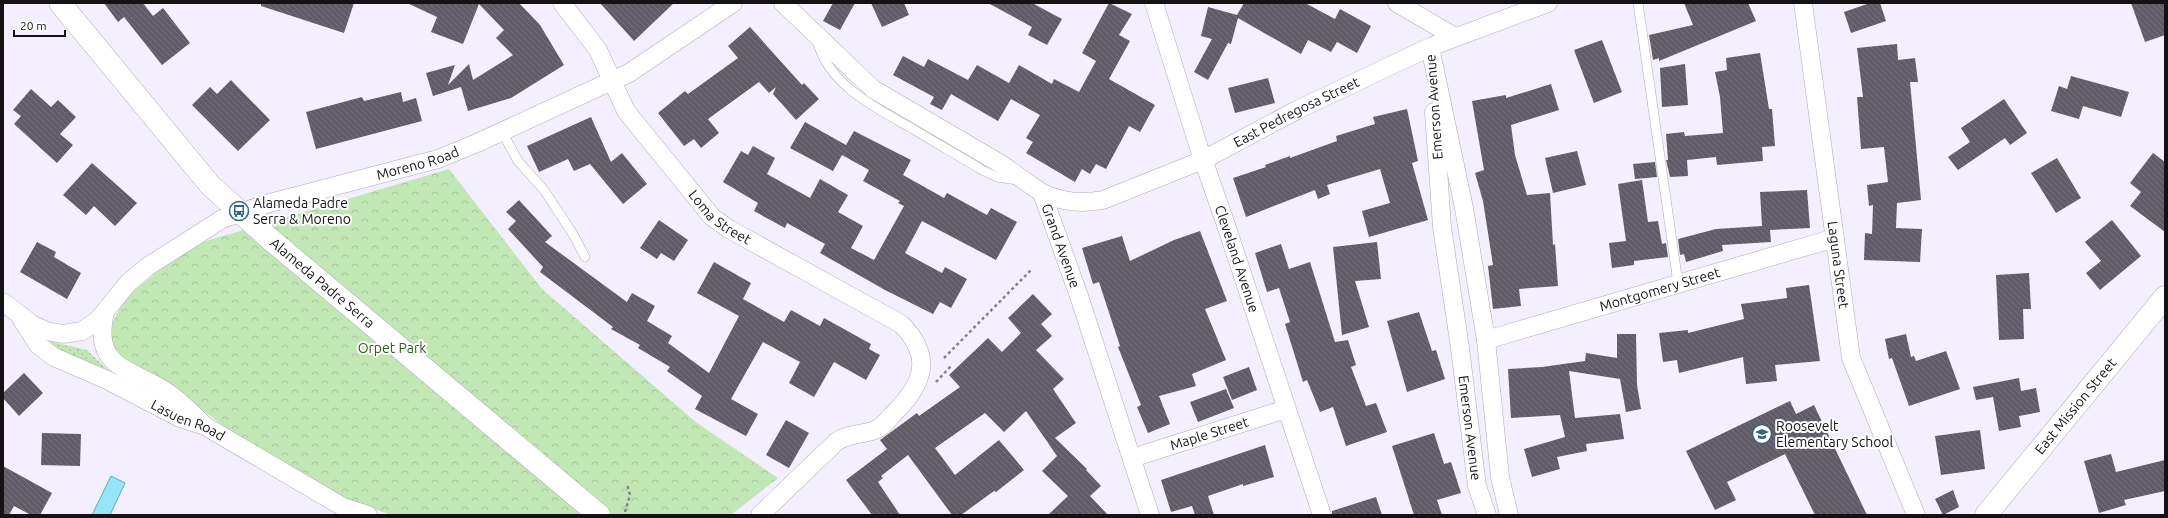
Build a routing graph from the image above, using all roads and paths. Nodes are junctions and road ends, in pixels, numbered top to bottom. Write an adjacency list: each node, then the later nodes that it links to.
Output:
1 (60, 3): 16 (street, Alameda Padre Serra)
2 (562, 3): 12 (street, Loma Street)
3 (733, 3): 12 (street, Moreno Road)
4 (782, 3): 15 (street, Grand Avenue)
5 (1154, 3): 14 (street, Cleveland Avenue)
6 (1397, 3): 10 (street)
7 (1548, 3): 10 (street, East Pedregosa Street)
8 (1638, 3): 20 (lane)
9 (1803, 3): 17 (street, Laguna Street)
10 (1454, 37): 11 (street, East Pedregosa Street)
11 (1430, 47): 14 (street, East Pedregosa Street); 25 (street, Emerson Avenue); 38 (street, Emerson Avenue)
12 (612, 81): 13 (street, Moreno Road); 35 (street, Loma Street)
13 (502, 132): 16 (street, Moreno Road); 18 (lane)
14 (1203, 160): 15 (street, East Pedregosa Street); 27 (street, Cleveland Avenue)
15 (1042, 193): 29 (street, Grand Avenue)
16 (240, 212): 23 (street, Moreno Road); 34 (street, Alameda Padre Serra)
17 (1835, 238): 20 (street, Montgomery Street); 40 (street, Laguna Street)
18 (585, 257)
19 (1031, 270): 26 (path)
20 (1678, 283): 25 (street, Montgomery Street)
21 (2165, 297): 41 (street, East Mission Street)
22 (3, 302): 24 (street, Lasuen Road)
23 (105, 312): 24 (street, Lasuen Road); 28 (street)
24 (19, 315): 28 (street, Lasuen Road)
25 (1486, 340): 39 (street, Emerson Avenue)
26 (944, 358)
27 (1286, 409): 29 (street, Maple Street); 37 (street, Cleveland Avenue)
28 (205, 426): 31 (street, Lasuen Road)
29 (1132, 458): 36 (street, Grand Avenue)
30 (627, 484): 32 (path)
31 (341, 511): 33 (street, Lasuen Road)
32 (625, 512)
33 (368, 515)
34 (599, 515)
35 (760, 515)
36 (1150, 515)
37 (1322, 515)
38 (1487, 515)
39 (1509, 515)
40 (1916, 515)
41 (1986, 515)

